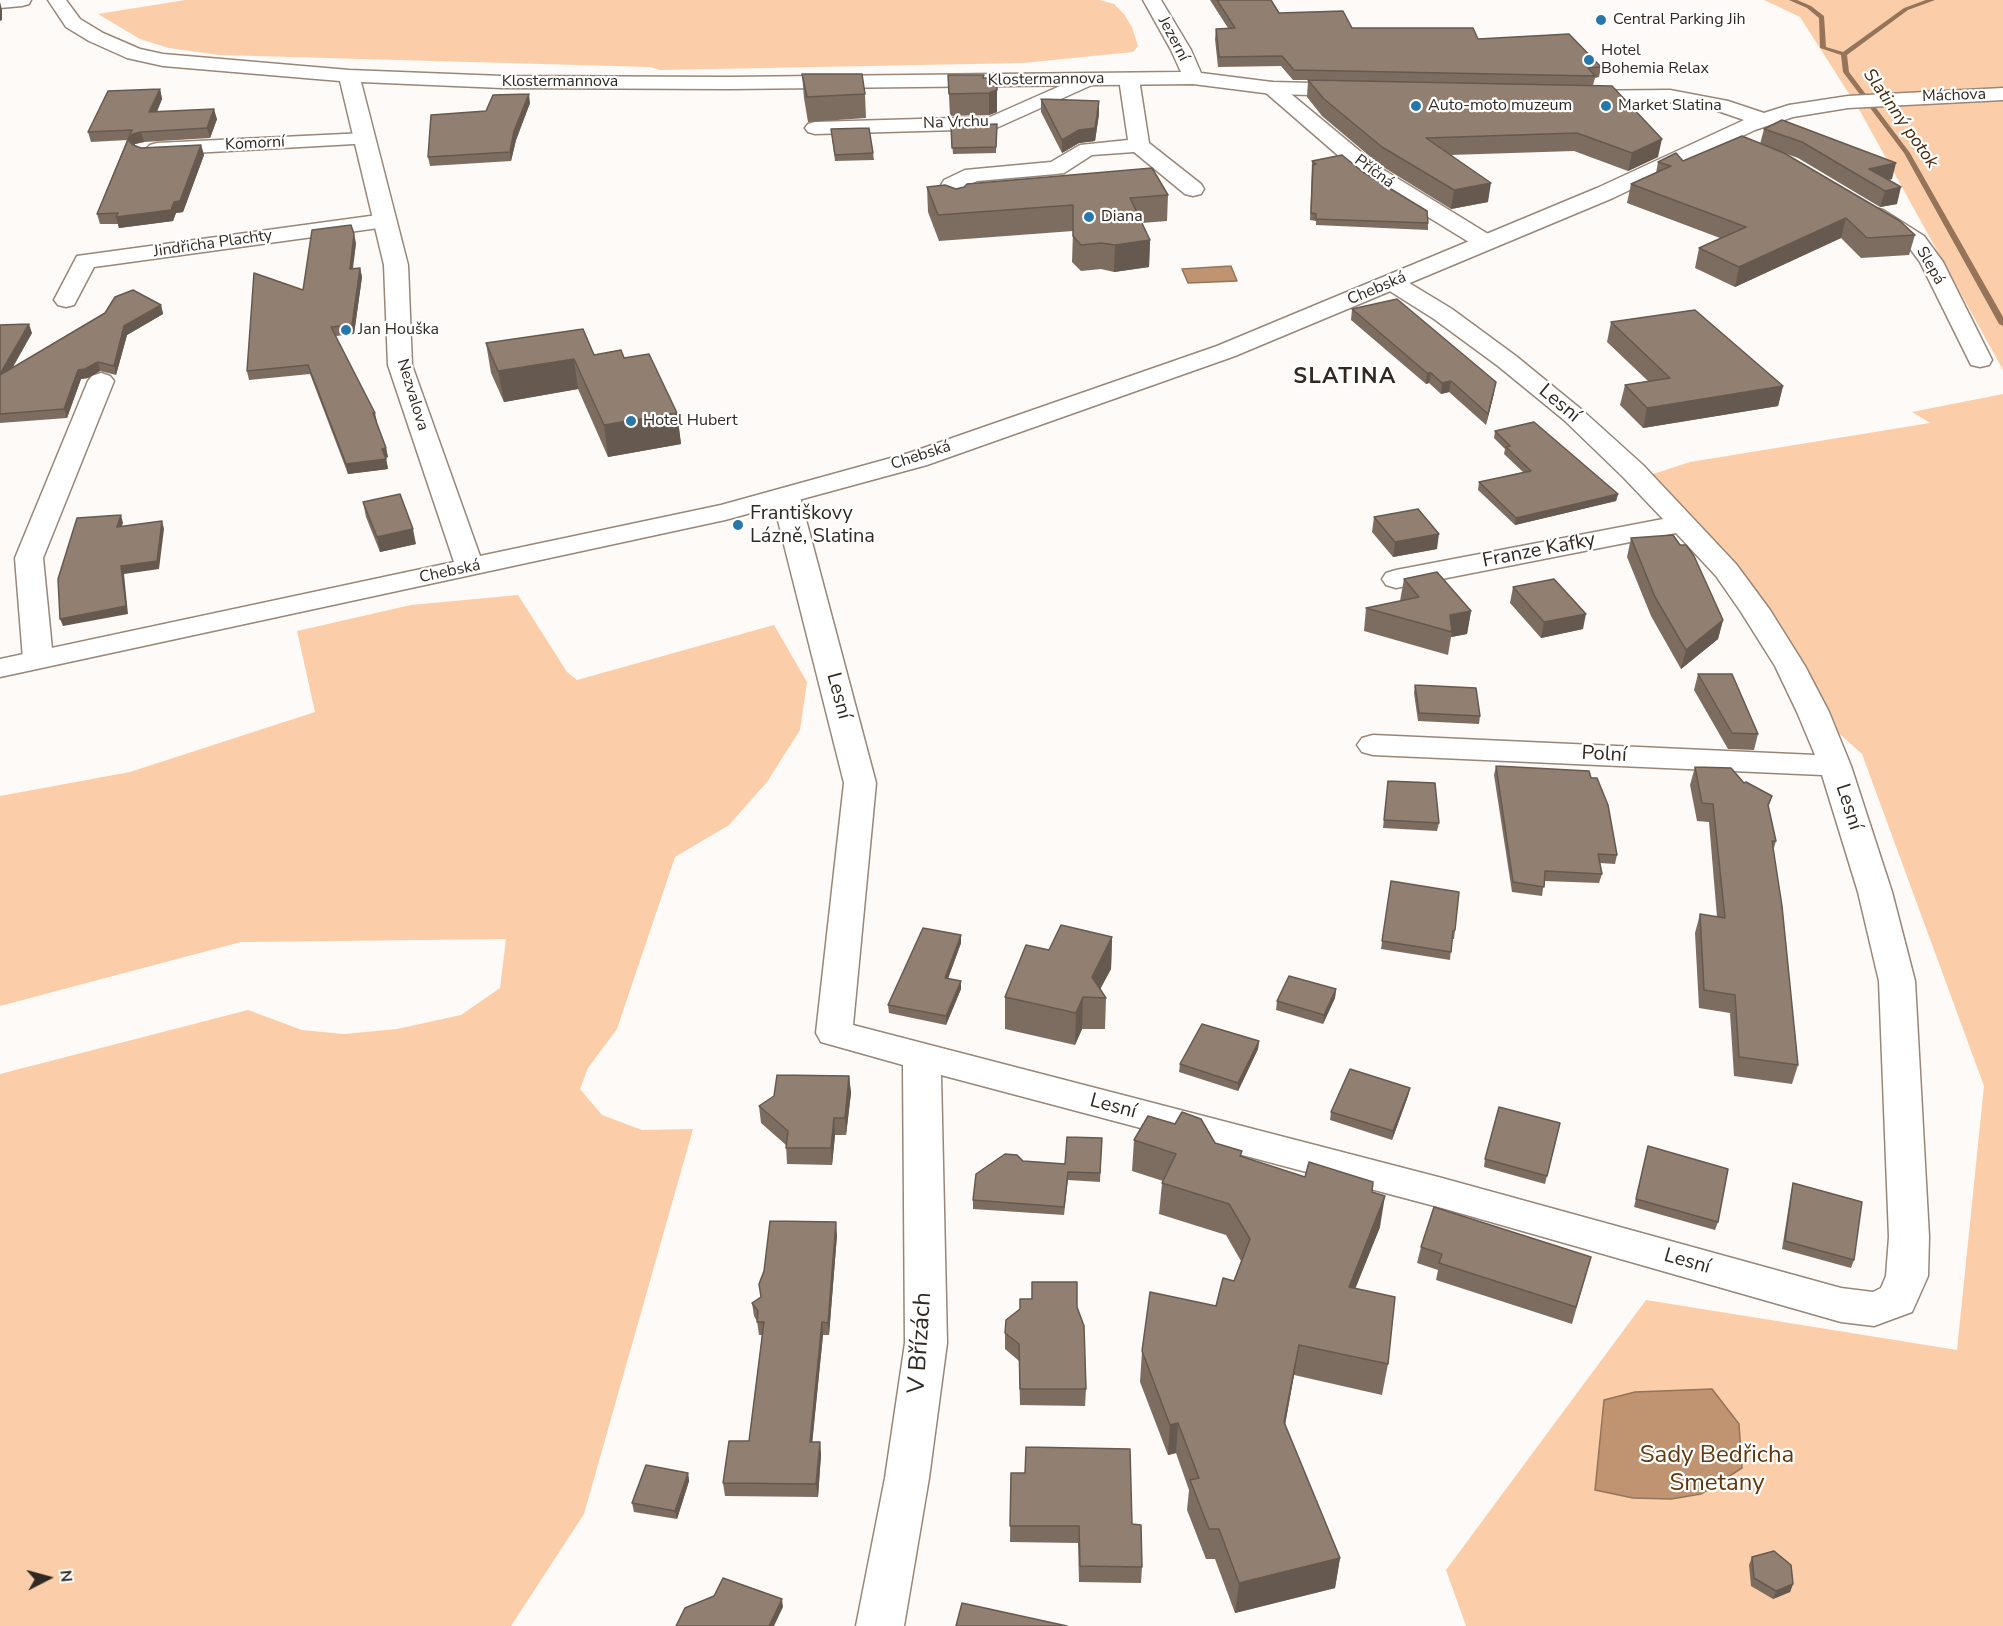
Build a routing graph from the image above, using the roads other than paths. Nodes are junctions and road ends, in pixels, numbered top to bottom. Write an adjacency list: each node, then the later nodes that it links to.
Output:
1 (22, 0): 4 (street)
2 (57, 0): 5 (street, Klostermannova)
3 (1152, 0): 6 (street, Jezerní)
4 (0, 2)
5 (349, 76): 8 (street, Klostermannova); 15 (street, Nezvalova)
6 (1193, 78): 7 (street, Klostermannova); 9 (street, Klostermannova)
7 (1129, 79): 8 (street, Klostermannova); 17 (street)
8 (1087, 80): 14 (street, Na Vrchu)
9 (1272, 88): 10 (street, Klostermannova); 24 (street, Příčná)
10 (1372, 91)
11 (1556, 94): 13 (street)
12 (2003, 94): 13 (street, Máchova)
13 (1763, 120): 16 (street, Chebská)
14 (815, 128)
15 (365, 139): 18 (street, Komorní); 23 (street, Nezvalova)
16 (1721, 139): 19 (street); 24 (street, Chebská)
17 (1139, 145): 20 (street); 22 (street)
18 (144, 150)
19 (1753, 151)
20 (1193, 189)
21 (1855, 203): 27 (street, Slepá)
22 (956, 206)
23 (385, 221): 26 (street, Jindřicha Plachty); 31 (street, Nezvalova)
24 (1485, 242): 25 (street, Chebská)
25 (1393, 283): 29 (street, Chebská); 30 (street, Lesní)
26 (66, 300)
27 (1980, 360)
28 (100, 381): 33 (street)
29 (786, 496): 31 (street, Chebská); 37 (street, Lesní)
30 (1682, 524): 32 (street, Franze Kafky); 36 (street, Lesní)
31 (470, 568): 33 (street, Chebská)
32 (1396, 579)
33 (38, 659): 34 (street, Chebská)
34 (0, 668)
35 (1373, 745): 36 (street, Polní)
36 (1835, 766): 37 (street, Lesní)
37 (922, 1058): 38 (street, V Břízách)
38 (880, 1626)

